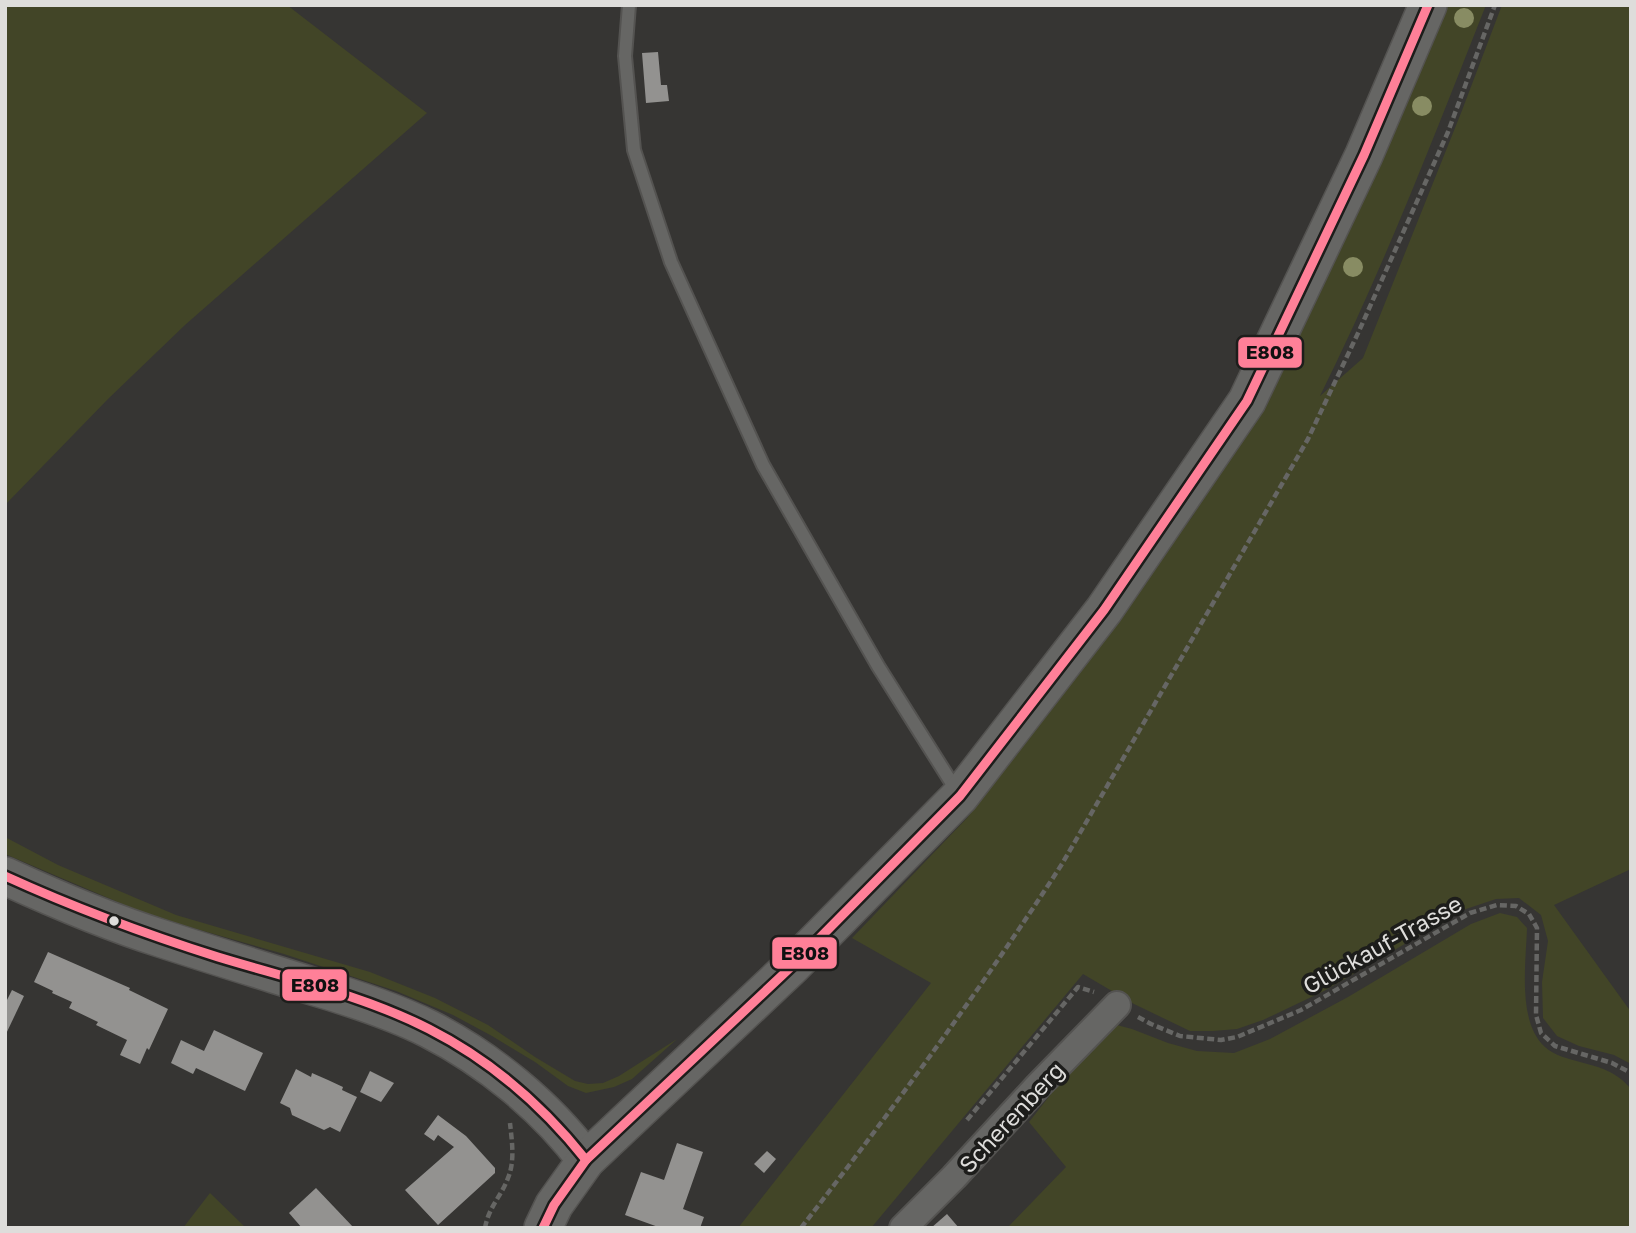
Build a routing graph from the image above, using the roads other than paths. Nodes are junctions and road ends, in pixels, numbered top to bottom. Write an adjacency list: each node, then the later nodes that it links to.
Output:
1 (629, 5): 3 (lane)
2 (1427, 5): 3 (main road)
3 (960, 796): 6 (main road)
4 (5, 876): 6 (main road)
5 (1125, 1010): 8 (street, Scherenberg)
6 (586, 1160): 7 (main road)
7 (543, 1228)
8 (903, 1228)

